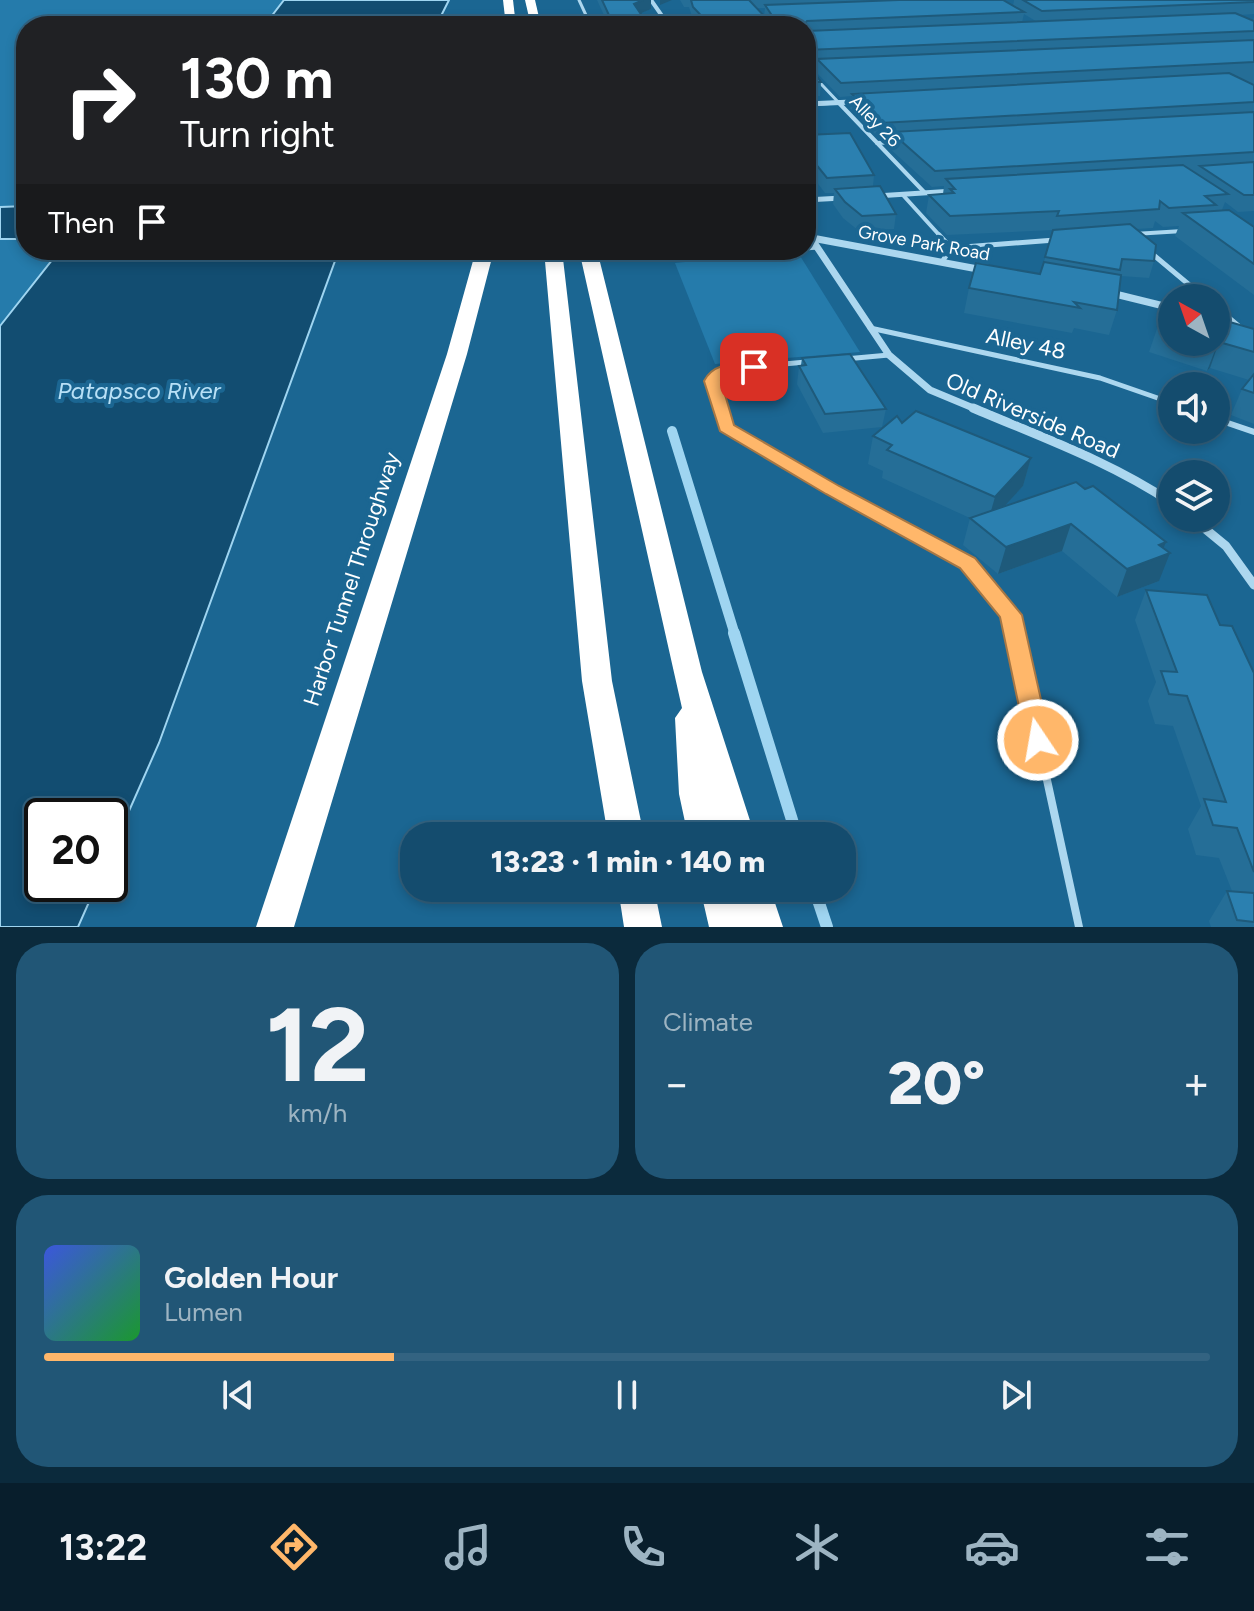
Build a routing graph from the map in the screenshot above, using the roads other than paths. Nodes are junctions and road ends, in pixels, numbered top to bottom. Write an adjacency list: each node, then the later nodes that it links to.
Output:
1 (816, 68): 2 (lane)
2 (822, 68)
3 (816, 78): 5 (lane, Alley 26)
4 (870, 100): 5 (street)
5 (839, 102): 6 (street); 8 (lane, Alley 26)
6 (816, 103)
7 (908, 141): 8 (lane)
8 (877, 143): 10 (lane, Alley 26)
9 (956, 191): 10 (street)
10 (925, 193): 11 (street)
11 (902, 194): 12 (street); 19 (lane)
12 (861, 197)
13 (847, 198): 14 (street)
14 (816, 200)
15 (1189, 230): 25 (lane)
16 (816, 235): 23 (street, Grove Park Road)
17 (1069, 239): 19 (lane)
18 (817, 247): 30 (street, Old Riverside Road)
19 (951, 248): 23 (lane)
20 (482, 260): 49 (highway, Harbor Tunnel Throughway)
21 (554, 260): 43 (highway)
22 (590, 260): 42 (highway)
23 (942, 262): 24 (street, Grove Park Road)
24 (988, 270)
25 (1188, 284)
26 (1109, 293): 27 (street)
27 (1158, 305)
28 (1230, 318): 31 (lane)
29 (1230, 326): 31 (street)
30 (870, 328): 33 (street, Old Riverside Road); 36 (lane, Alley 48)
31 (1244, 330): 32 (street)
32 (1254, 333)
33 (889, 355): 34 (lane); 39 (street, Old Riverside Road)
34 (830, 360)
35 (816, 361): 53 (lane)
36 (1158, 398)
37 (1230, 424): 38 (lane)
38 (1254, 432)
39 (1158, 494)
40 (1209, 532): 41 (street)
41 (1254, 585)
42 (687, 672): 44 (highway); 45 (highway)
43 (623, 822)
44 (703, 822)
45 (733, 822)
46 (639, 902): 50 (highway)
47 (722, 902): 51 (highway)
48 (756, 902): 52 (highway)
49 (275, 927)
50 (643, 927)
51 (728, 927)
52 (764, 927)
53 (1079, 927)

